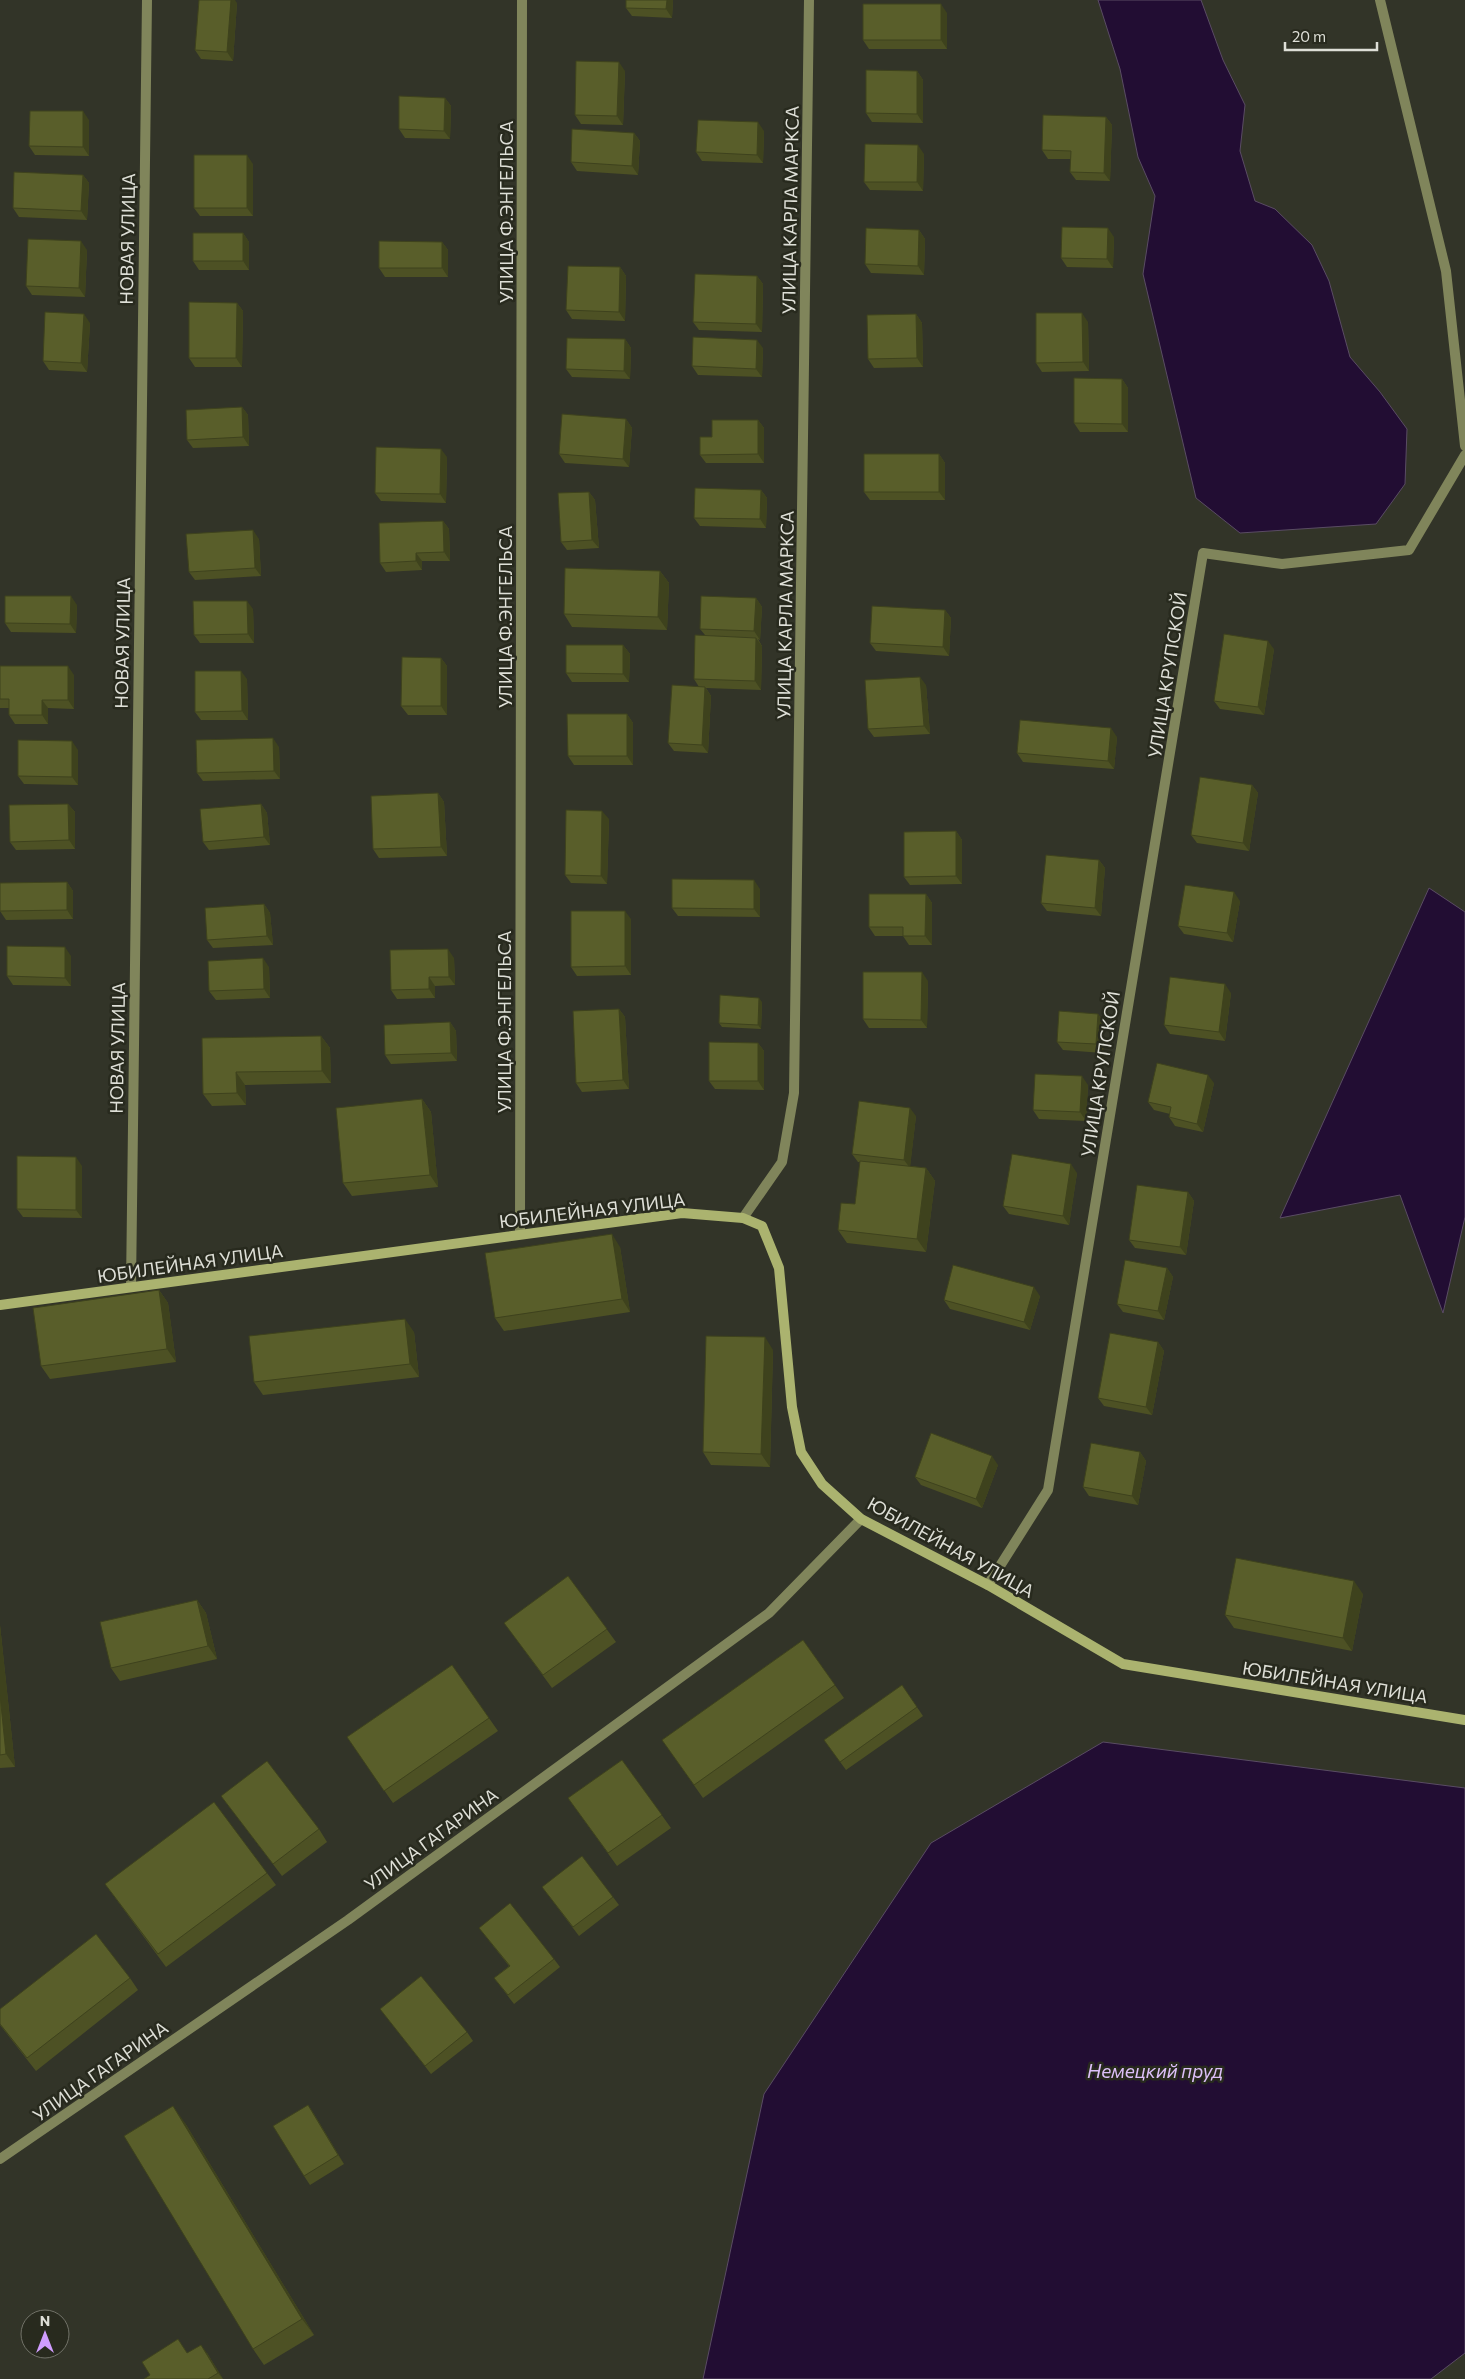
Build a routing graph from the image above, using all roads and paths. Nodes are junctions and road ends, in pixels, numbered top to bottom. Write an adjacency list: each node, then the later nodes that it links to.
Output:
1 (147, 0): 9 (street, НОВАЯ УЛИЦА)
2 (522, 0): 8 (street, УЛИЦА Ф.ЭНГЕЛЬСА)
3 (809, 0): 7 (street, УЛИЦА КАРЛА МАРКСА)
4 (1380, 0): 5 (street)
5 (1465, 446)
6 (1465, 456): 12 (street, УЛИЦА КРУПСКОЙ)
7 (743, 1218): 8 (street, ЮБИЛЕЙНАЯ УЛИЦА); 11 (street, ЮБИЛЕЙНАЯ УЛИЦА)
8 (520, 1234): 9 (street, ЮБИЛЕЙНАЯ УЛИЦА)
9 (131, 1287): 10 (street, ЮБИЛЕЙНАЯ УЛИЦА)
10 (0, 1305)
11 (861, 1519): 12 (street, ЮБИЛЕЙНАЯ УЛИЦА); 14 (street, УЛИЦА ГАГАРИНА)
12 (988, 1585): 13 (street, ЮБИЛЕЙНАЯ УЛИЦА)
13 (1465, 1720)
14 (0, 2159)

